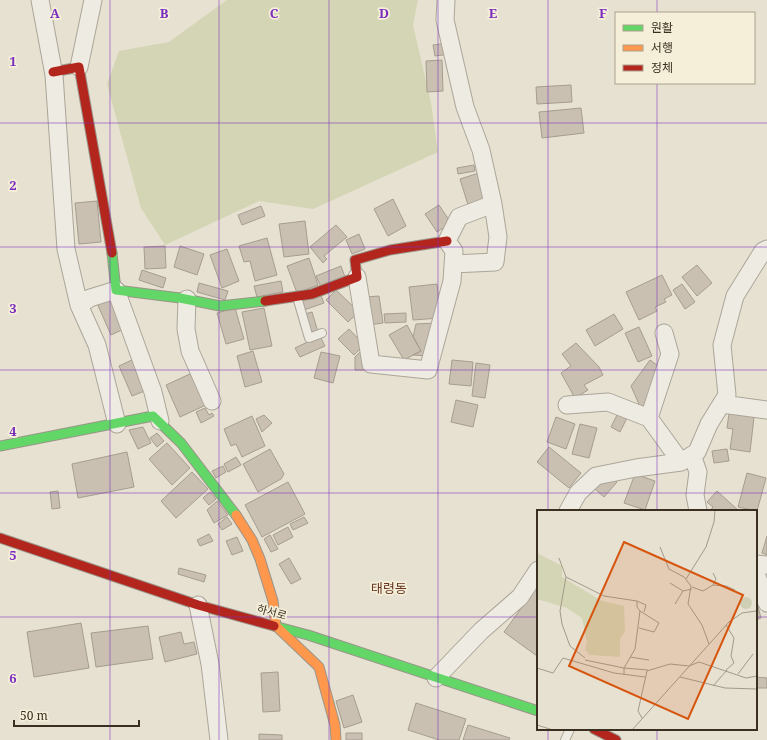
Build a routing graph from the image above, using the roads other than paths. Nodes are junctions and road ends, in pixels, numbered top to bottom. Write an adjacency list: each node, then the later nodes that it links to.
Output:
1 (40, 0): 5 (street)
2 (93, 0): 4 (street)
3 (446, 0): 6 (street)
4 (79, 67): 5 (street); 11 (street)
5 (53, 72): 14 (street)
6 (494, 204): 7 (street); 9 (street)
7 (447, 241): 9 (street); 10 (street)
8 (767, 249): 18 (street)
9 (454, 264): 10 (street)
10 (357, 278): 12 (street)
11 (116, 290): 13 (street); 14 (street); 22 (street)
12 (296, 297): 13 (street); 15 (lane)
13 (188, 299): 17 (street)
14 (79, 306): 23 (street)
15 (322, 332)
16 (664, 333): 21 (street)
17 (212, 401)
18 (722, 404): 20 (street); 25 (street)
19 (567, 405): 21 (street)
20 (767, 410)
21 (649, 418): 25 (street)
22 (160, 421): 23 (street); 35 (street)
23 (117, 424): 24 (street)
24 (0, 446)
25 (687, 458): 26 (street); 27 (street)
26 (569, 510)
27 (698, 510)
28 (0, 538): 34 (street, 하서로)
29 (757, 564): 30 (street)
30 (767, 565)
31 (537, 572): 36 (street)
32 (757, 577): 33 (street)
33 (767, 603)
34 (198, 604): 35 (street, 하서로); 40 (street)
35 (276, 626): 36 (street, 하서로); 41 (street)
36 (436, 678): 37 (street, 하서로)
37 (537, 711)
38 (570, 730): 42 (lane)
39 (596, 730): 43 (street)
40 (219, 740)
41 (336, 740)
42 (565, 740)
43 (616, 740)

